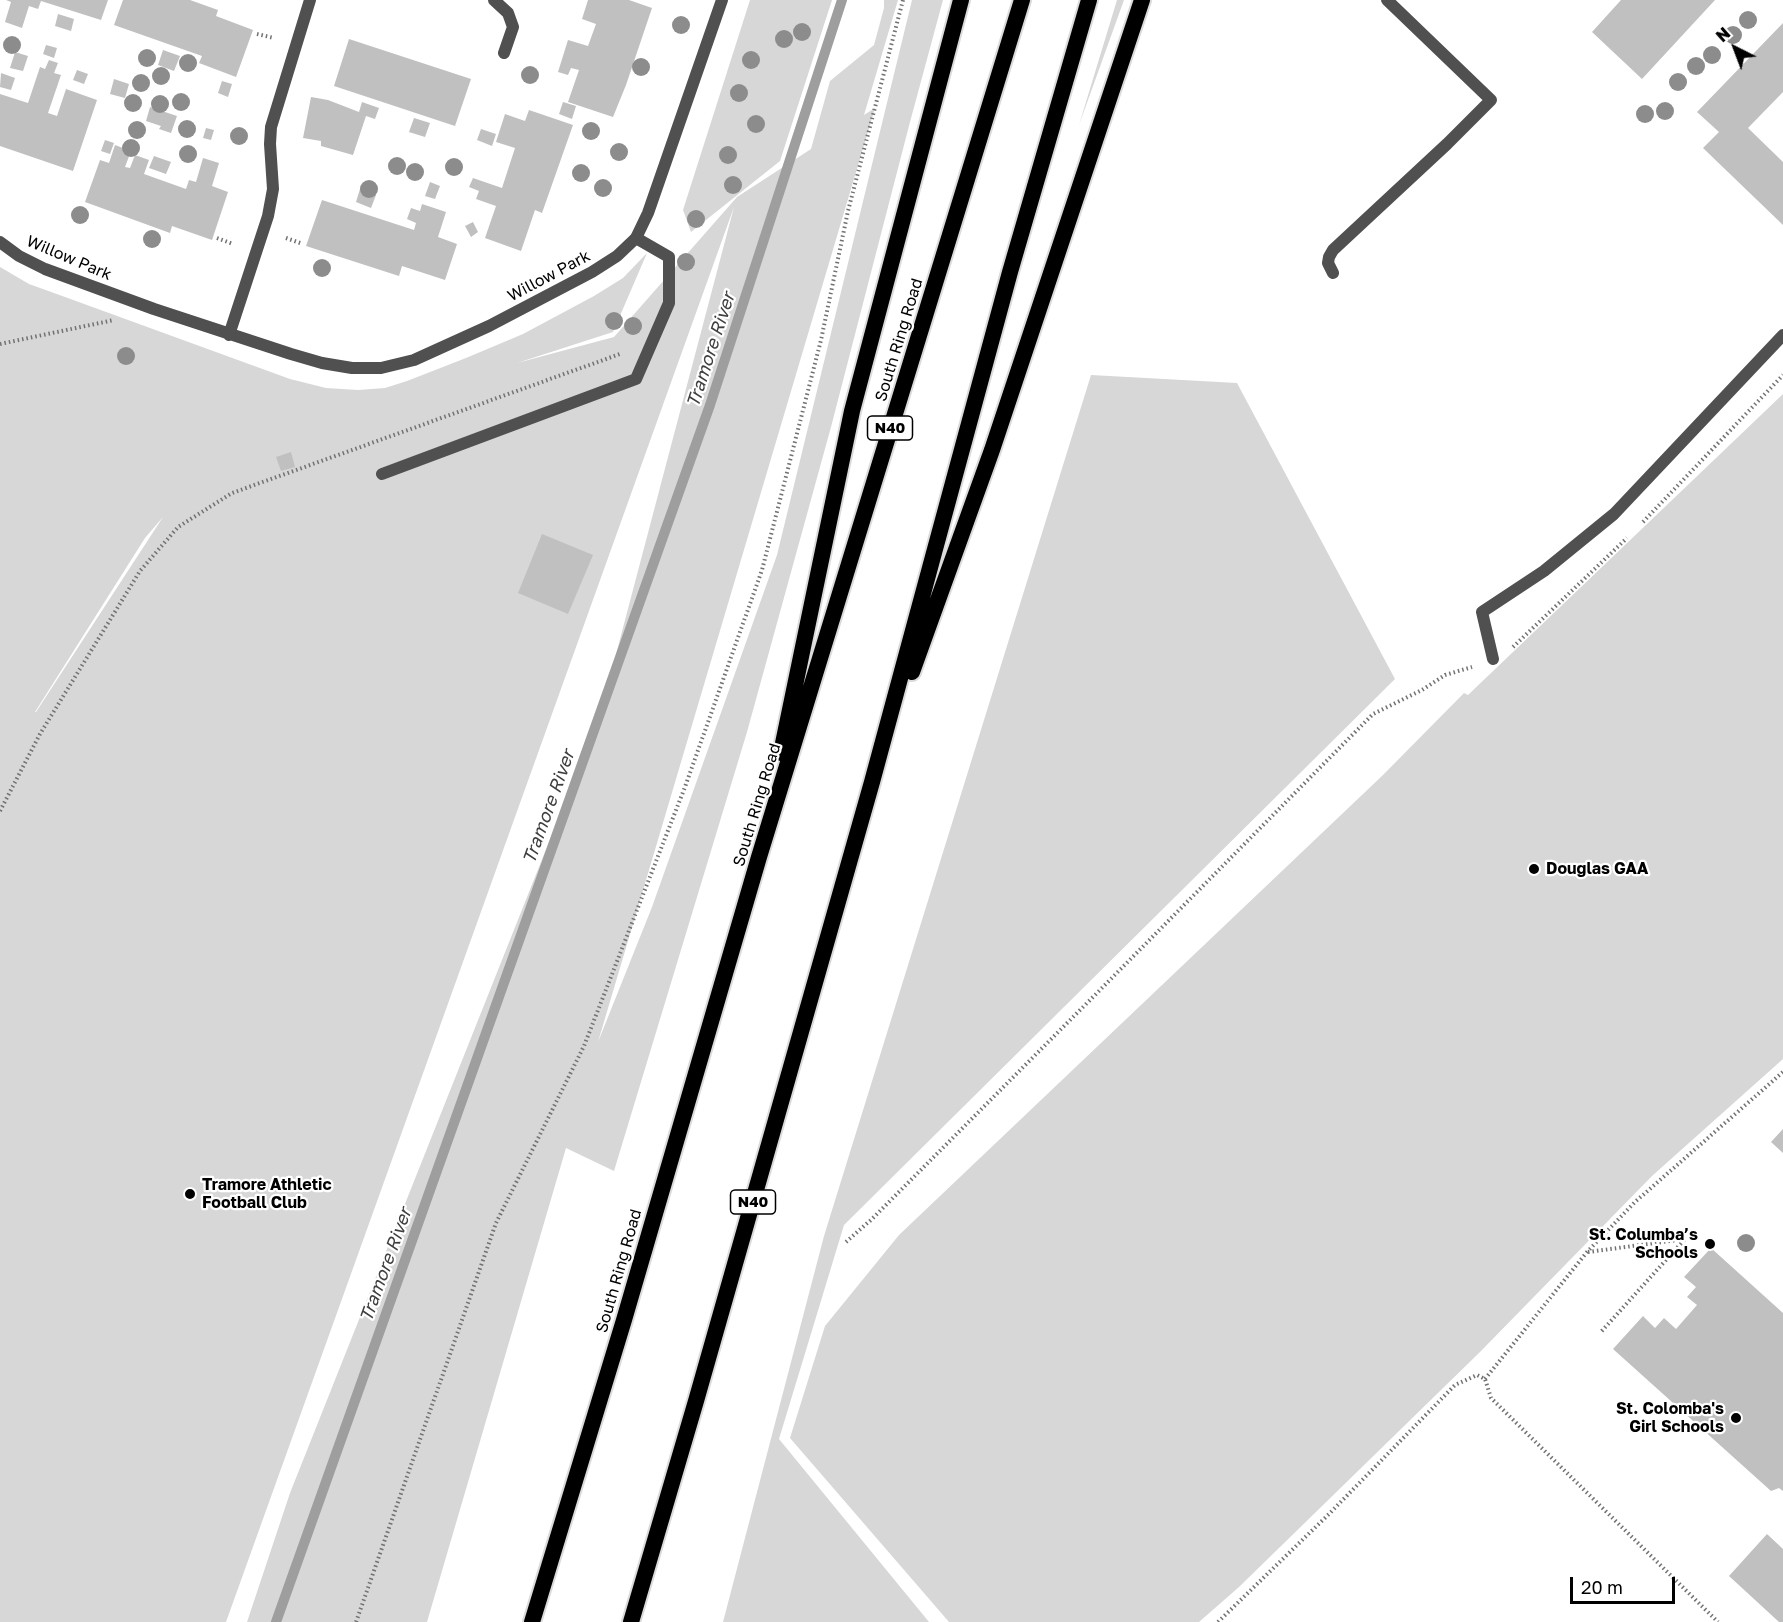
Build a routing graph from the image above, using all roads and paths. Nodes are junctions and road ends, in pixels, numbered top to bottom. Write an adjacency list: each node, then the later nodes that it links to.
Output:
1 (310, 0): 21 (street)
2 (494, 0): 12 (street)
3 (722, 0): 15 (street, Willow Park)
4 (903, 0): 38 (path)
5 (961, 0): 32 (highway)
6 (1022, 0): 32 (highway, South Ring Road / N40)
7 (1089, 0): 30 (highway, N40)
8 (1142, 0): 30 (highway)
9 (1387, 0): 19 (street)
10 (257, 34): 11 (path)
11 (278, 39)
12 (504, 54)
13 (282, 236): 17 (path)
14 (217, 238): 18 (path)
15 (636, 238): 21 (street, Willow Park); 23 (street)
16 (0, 242): 20 (street, Willow Park)
17 (303, 243)
18 (237, 246)
19 (1333, 273)
20 (132, 302): 21 (street, Willow Park); 24 (path)
21 (229, 335)
22 (1783, 335): 29 (street)
23 (652, 343): 26 (street); 31 (path)
24 (0, 344)
25 (1783, 375): 27 (path)
26 (382, 474)
27 (1640, 526)
28 (1632, 533): 29 (path)
29 (1493, 659): 34 (path)
30 (872, 782): 40 (highway, N40)
31 (0, 811)
32 (759, 857): 39 (highway, South Ring Road / N40)
33 (1783, 1072): 35 (path)
34 (846, 1242)
35 (1587, 1252): 36 (path); 37 (path)
36 (1600, 1333)
37 (1485, 1379): 41 (path); 42 (path)
38 (356, 1622)
39 (532, 1622)
40 (631, 1622)
41 (1218, 1622)
42 (1718, 1622)

